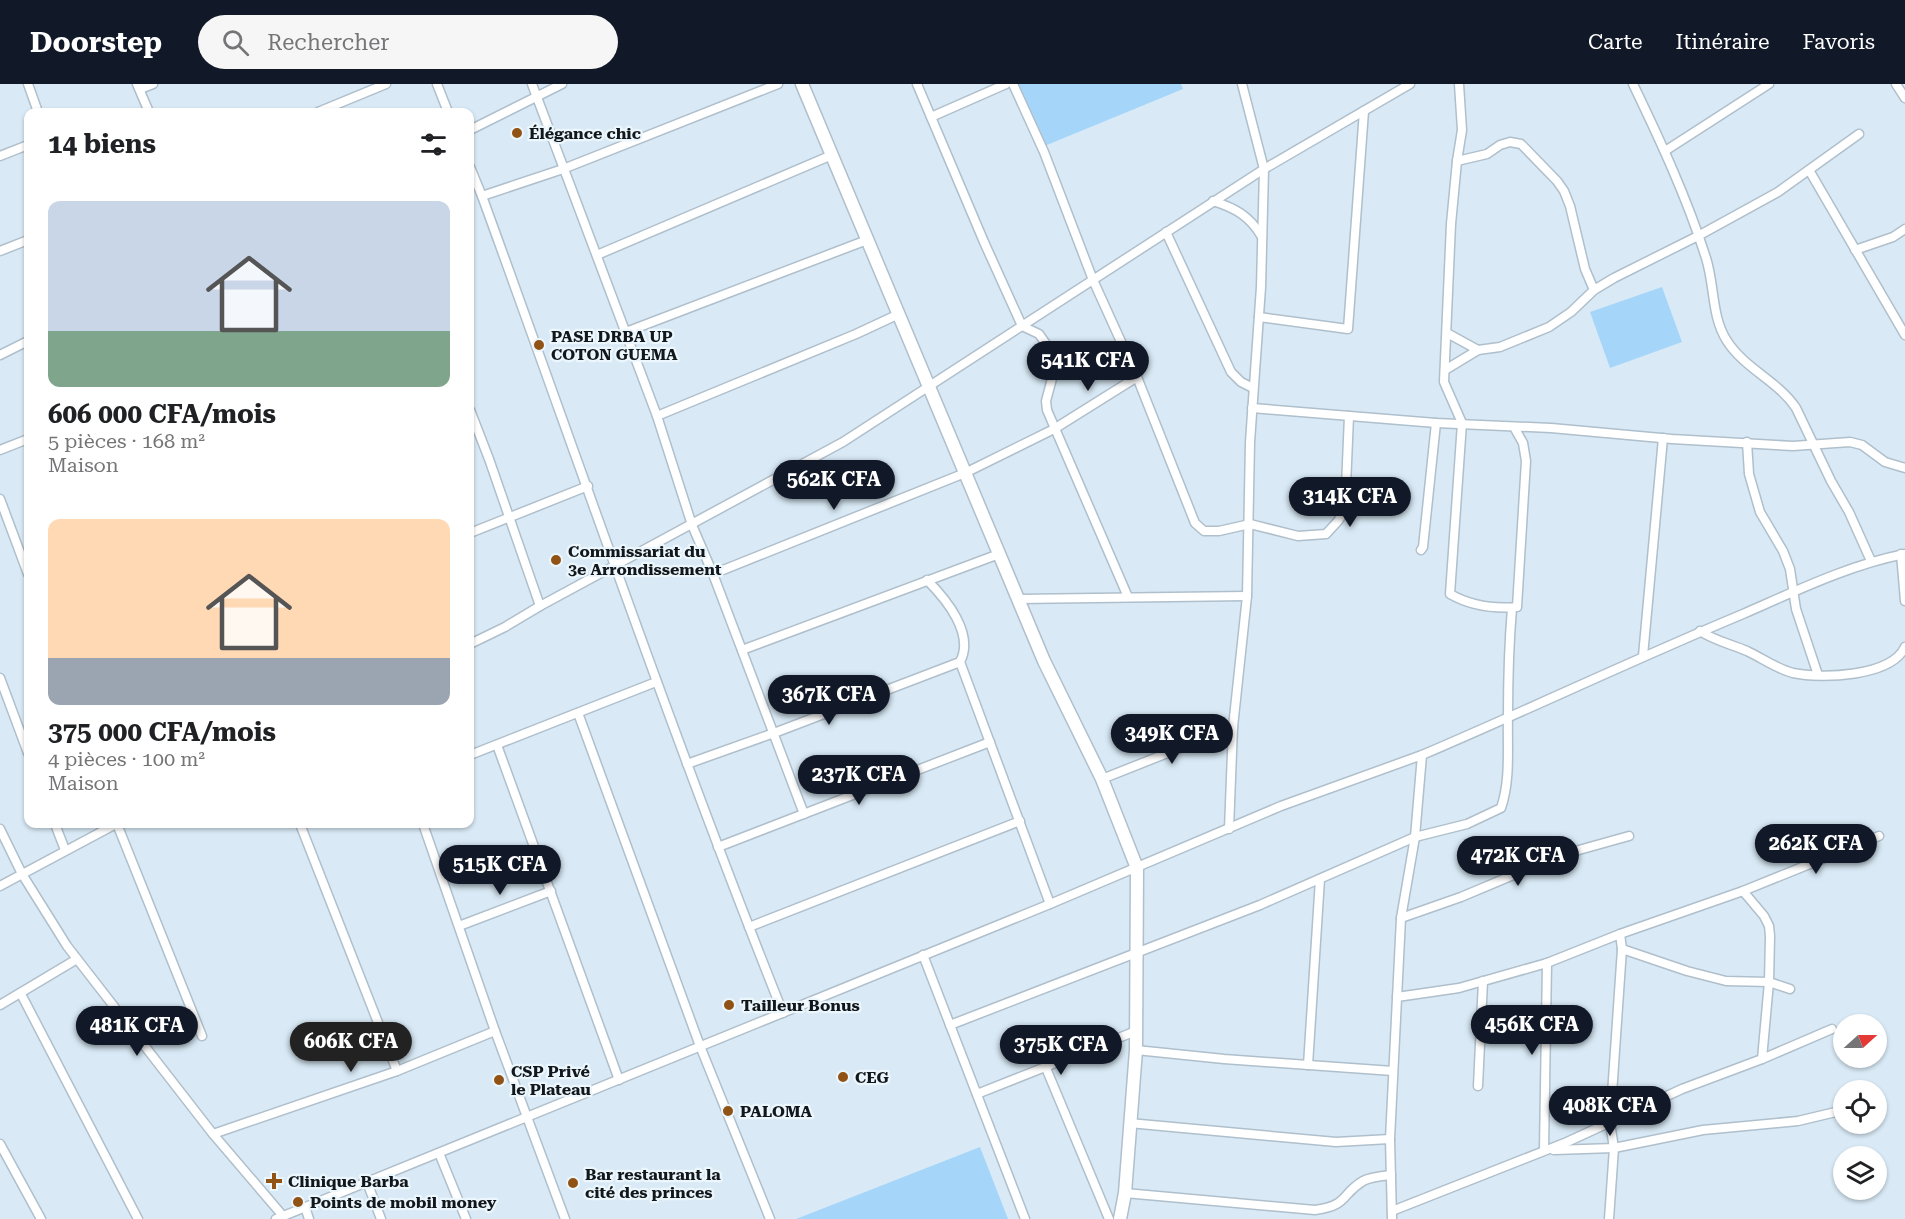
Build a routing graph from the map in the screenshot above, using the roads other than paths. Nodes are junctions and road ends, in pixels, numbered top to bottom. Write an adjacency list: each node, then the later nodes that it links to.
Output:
1 (28, 84): 21 (street)
2 (153, 84): 18 (street)
3 (386, 84): 23 (street)
4 (437, 84): 24 (street)
5 (532, 84): 19 (street)
6 (562, 84): 19 (street)
7 (778, 84): 34 (street)
8 (802, 84): 32 (street)
9 (917, 84): 26 (street)
10 (1006, 84): 26 (street)
11 (1013, 84): 49 (street)
12 (1242, 84): 35 (street)
13 (1410, 84): 25 (street)
14 (1459, 84): 33 (street)
15 (1633, 84): 30 (street)
16 (1769, 84): 30 (street)
17 (1896, 84): 20 (street)
18 (138, 87): 22 (street)
19 (537, 97): 27 (street); 34 (street)
20 (1905, 98)
21 (37, 108)
22 (147, 108)
23 (328, 108)
24 (446, 108)
25 (1364, 111): 35 (street); 52 (street)
26 (931, 117): 53 (street)
27 (474, 127)
28 (1859, 134): 36 (street)
29 (24, 147): 31 (street)
30 (1665, 151): 42 (street)
31 (0, 156)
32 (832, 156): 44 (street); 48 (street)
33 (1457, 161): 50 (street); 55 (street)
34 (563, 169): 38 (street); 48 (street)
35 (1264, 169): 39 (street); 43 (street)
36 (1809, 170): 42 (street); 46 (street)
37 (474, 177): 38 (street)
38 (482, 196): 79 (street)
39 (1213, 201): 41 (street); 43 (street)
40 (1905, 229): 46 (street)
41 (1166, 232): 49 (street); 63 (street)
42 (1698, 236): 50 (street); 75 (street)
43 (1262, 237): 52 (street)
44 (867, 240): 51 (street); 54 (street)
45 (24, 242): 47 (street)
46 (1855, 250): 56 (street)
47 (0, 251)
48 (597, 255): 54 (street)
49 (1093, 280): 53 (street); 61 (street)
50 (1594, 290): 58 (street)
51 (898, 314): 62 (street); 65 (street)
52 (1259, 317): 63 (street)
53 (1022, 326): 62 (street); 71 (street)
54 (626, 332): 65 (street)
55 (1447, 333): 58 (street); 60 (street)
56 (1905, 335)
57 (24, 344): 59 (street)
58 (1478, 350): 60 (street)
59 (0, 355)
60 (1445, 370): 69 (street)
61 (1137, 377): 71 (street); 82 (street)
62 (929, 387): 78 (street); 83 (street)
63 (1253, 388): 64 (street)
64 (1252, 408): 66 (street); 82 (street)
65 (657, 416): 83 (street)
66 (1349, 416): 68 (street); 82 (street)
67 (474, 421): 81 (street)
68 (1436, 423): 69 (street); 85 (street)
69 (1462, 423): 70 (street); 99 (street)
70 (1514, 427): 72 (street); 99 (street)
71 (1054, 429): 78 (street); 95 (street)
72 (1663, 438): 74 (street); 104 (street)
73 (24, 441): 76 (street)
74 (1746, 442): 75 (street); 93 (street)
75 (1813, 445): 77 (street); 88 (street)
76 (0, 450)
77 (1905, 468)
78 (965, 473): 86 (street); 91 (street)
79 (588, 486): 81 (street); 90 (street)
80 (0, 499): 89 (street)
81 (509, 518): 84 (street); 98 (street)
82 (1250, 524): 94 (street)
83 (692, 525): 90 (street); 91 (street)
84 (474, 531)
85 (1421, 550)
86 (999, 554): 92 (street); 96 (street)
87 (1903, 554): 88 (street); 97 (street)
88 (1871, 561): 93 (street)
89 (24, 563)
90 (616, 565): 98 (street); 108 (street)
91 (714, 574): 103 (street)
92 (927, 580): 103 (street); 105 (street)
93 (1792, 593): 100 (street); 106 (street)
94 (1247, 596): 95 (street); 111 (street)
95 (1128, 597): 96 (street)
96 (1018, 599): 119 (street)
97 (1905, 601)
98 (540, 606): 101 (street)
99 (1512, 608): 110 (street)
100 (1701, 631): 104 (street); 106 (street)
101 (474, 642)
102 (1905, 647): 106 (street)
103 (742, 650): 112 (street)
104 (1643, 656): 110 (street)
105 (960, 662): 112 (street); 114 (street)
106 (1818, 675)
107 (0, 678): 113 (street)
108 (656, 682): 109 (street); 118 (street)
109 (578, 713): 115 (street); 162 (street)
110 (1508, 718): 117 (street); 131 (street)
111 (1233, 728): 119 (street); 128 (street)
112 (774, 733): 118 (street); 120 (street)
113 (24, 742)
114 (990, 742): 120 (street); 121 (street)
115 (497, 745): 116 (street); 138 (street)
116 (474, 754)
117 (1422, 755): 128 (street); 131 (street)
118 (687, 764): 132 (street)
119 (1102, 779): 134 (street)
120 (804, 814): 132 (street)
121 (1020, 821): 140 (street); 143 (street)
122 (57, 828): 133 (street)
123 (108, 828): 133 (street)
124 (118, 828): 161 (street)
125 (302, 828): 167 (street)
126 (424, 828): 142 (street)
127 (0, 829): 135 (street)
128 (1229, 829): 134 (street)
129 (1629, 836): 141 (street)
130 (1879, 836): 139 (street)
131 (1415, 837): 136 (street); 141 (street)
132 (718, 847): 143 (street)
133 (65, 850): 135 (street)
134 (1137, 868): 140 (street); 146 (street)
135 (22, 874): 137 (street); 148 (street)
136 (1320, 879): 146 (street); 165 (street)
137 (0, 886)
138 (551, 891): 142 (street); 169 (street)
139 (1743, 891): 144 (street); 151 (street)
140 (1050, 904): 147 (street)
141 (1401, 918): 154 (street)
142 (459, 926): 159 (street)
143 (748, 927): 156 (street)
144 (1620, 934): 145 (street); 149 (street)
145 (1622, 949): 151 (street); 175 (street)
146 (1137, 952): 157 (street); 160 (street)
147 (923, 956): 156 (street); 157 (street)
148 (77, 959): 153 (street); 176 (street)
149 (1547, 963): 150 (street); 180 (street)
150 (1483, 981): 154 (street); 170 (street)
151 (1769, 982): 152 (street); 164 (street)
152 (1790, 989)
153 (21, 994): 155 (street); 189 (street)
154 (1397, 998): 168 (street)
155 (0, 1005)
156 (783, 1013): 162 (street)
157 (950, 1025): 171 (street)
158 (1832, 1029): 164 (street)
159 (495, 1031): 167 (street); 173 (street)
160 (1136, 1031): 163 (street); 166 (street)
161 (202, 1036)
162 (700, 1047): 169 (street); 194 (street)
163 (1136, 1050): 165 (street); 174 (street)
164 (1762, 1059): 175 (street)
165 (1308, 1065): 168 (street)
166 (1046, 1068): 171 (street); 196 (street)
167 (397, 1071): 176 (street)
168 (1393, 1071): 177 (street)
169 (618, 1080): 173 (street)
170 (1478, 1086)
171 (977, 1095): 195 (street)
172 (1833, 1113): 179 (street)
173 (526, 1117): 181 (street); 193 (street)
174 (1129, 1123): 177 (street); 184 (street)
175 (1610, 1123): 179 (street); 180 (street)
176 (213, 1134): 187 (street)
177 (1390, 1139): 182 (street)
178 (0, 1144): 188 (street)
179 (1614, 1148): 180 (street); 198 (street)
180 (1544, 1150): 186 (street)
181 (439, 1153): 183 (street); 192 (street)
182 (1391, 1175): 184 (street); 186 (street)
183 (367, 1182): 185 (street); 191 (street)
184 (1125, 1193): 197 (street)
185 (304, 1208): 187 (street); 190 (street)
186 (1392, 1215)
187 (280, 1218)
188 (41, 1219)
189 (138, 1219)
190 (309, 1219)
191 (381, 1219)
192 (465, 1219)
193 (565, 1219)
194 (770, 1219)
195 (1025, 1219)
196 (1108, 1219)
197 (1120, 1219)
198 (1609, 1219)

